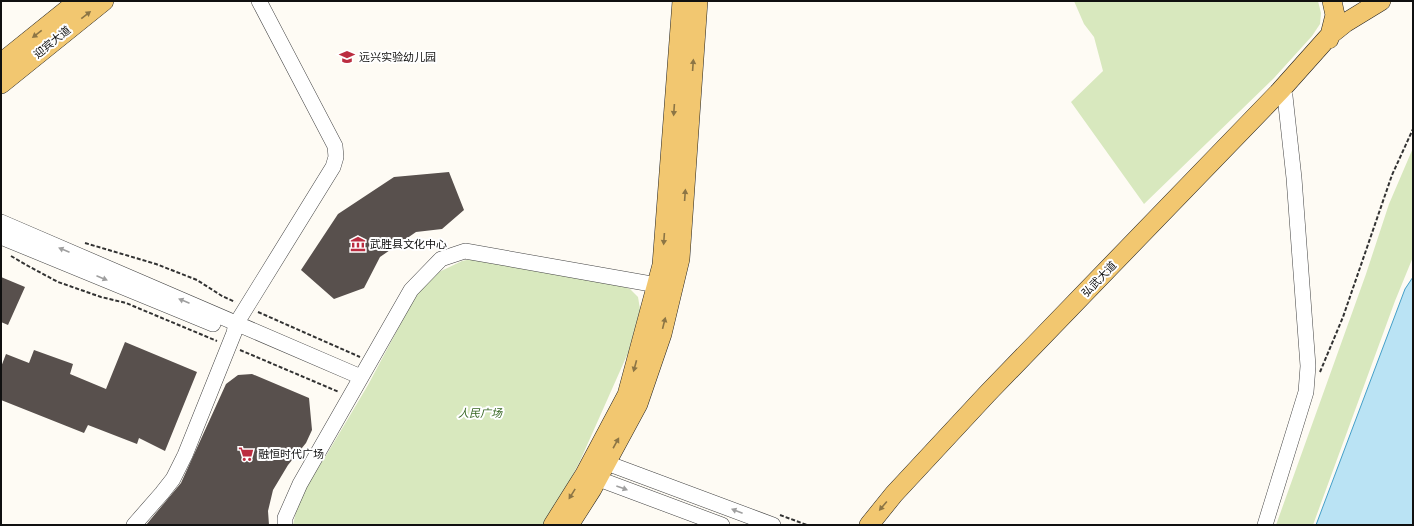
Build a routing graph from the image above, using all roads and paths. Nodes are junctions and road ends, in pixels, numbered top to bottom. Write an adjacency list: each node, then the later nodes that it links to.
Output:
1 (78, 1): 9 (main road, 迎宾大道, one-way to 9)
2 (104, 1): 10 (main road, 迎宾大道, one-way to 2)
3 (259, 1): 18 (street)
4 (682, 1): 17 (main road, one-way to 17)
5 (698, 1): 23 (main road, one-way to 5)
6 (1332, 1): 8 (main road)
7 (1381, 1): 8 (main road, 弘武大道)
8 (1330, 35): 11 (main road, 弘武大道)
9 (1, 63)
10 (1, 84)
11 (1283, 94): 30 (main road, 弘武大道, one-way to 30); 31 (main road, 弘武大道); 32 (street)
12 (1413, 129): 21 (path)
13 (1, 222): 19 (street, one-way to 13)
14 (1, 237): 19 (street, one-way to 19)
15 (80, 241): 18 (path)
16 (6, 253): 19 (path)
17 (657, 285): 20 (street); 23 (main road, one-way to 23)
18 (247, 307): 19 (street); 20 (path)
19 (233, 334): 22 (street); 22 (path); 24 (street)
20 (370, 361): 22 (street)
21 (1318, 378)
22 (356, 386): 25 (street)
23 (595, 468): 26 (main road, one-way to 26); 27 (main road); 28 (street, one-way to 28); 29 (street, one-way to 23)
24 (134, 525)
25 (285, 525)
26 (553, 525)
27 (569, 525)
28 (722, 525)
29 (773, 525)
30 (869, 525)
31 (885, 525)
32 (1265, 525)

